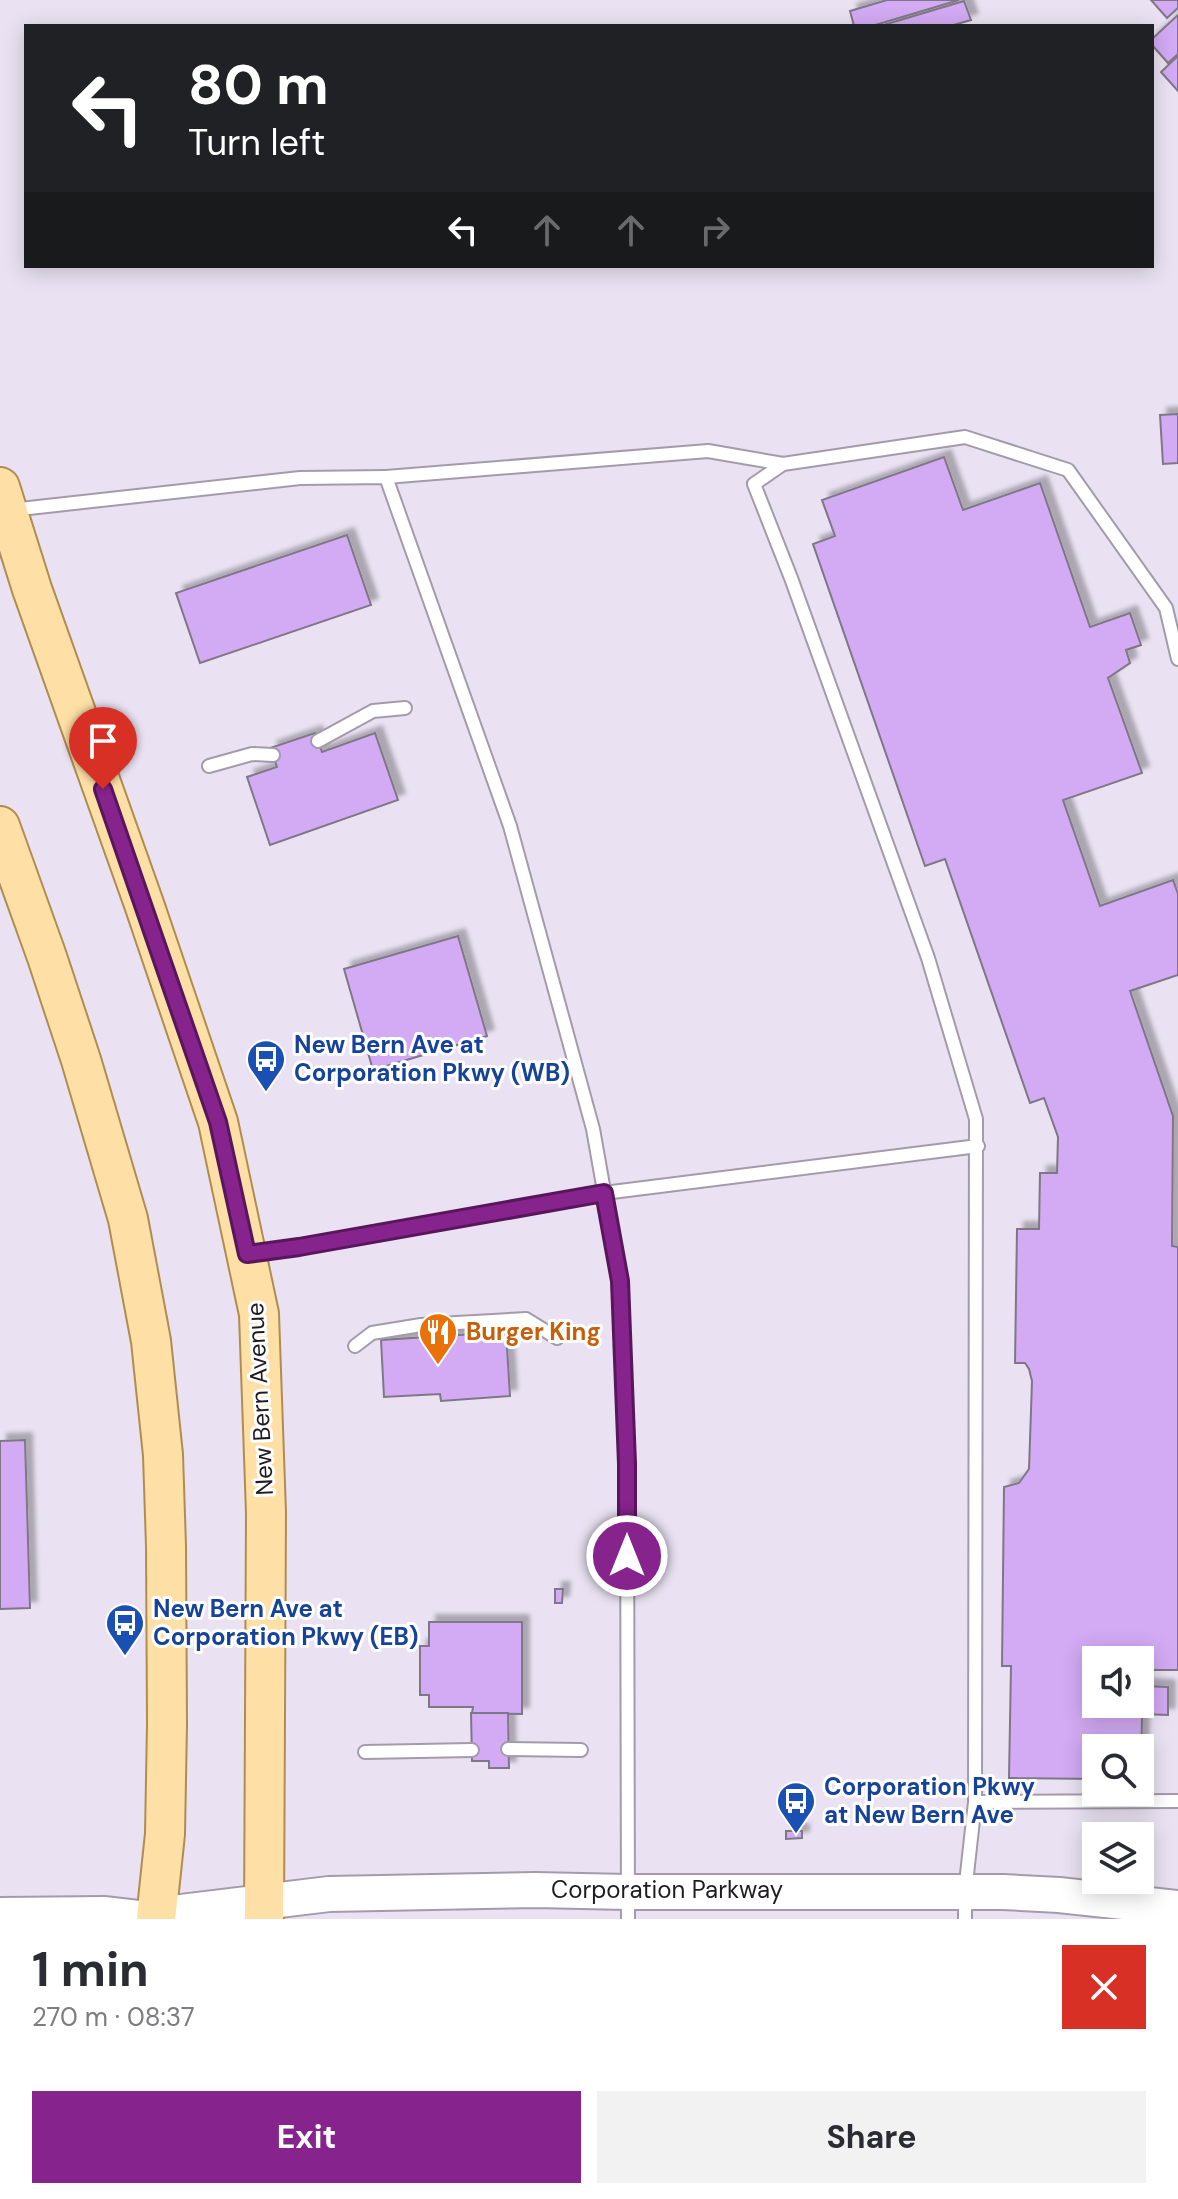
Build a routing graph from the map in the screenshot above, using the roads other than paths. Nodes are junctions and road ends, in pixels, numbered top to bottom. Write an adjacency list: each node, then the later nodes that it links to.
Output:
1 (783, 464): 2 (lane); 4 (lane); 10 (lane)
2 (386, 477): 3 (lane); 11 (lane)
3 (4, 499): 12 (main road, New Bern Avenue)
4 (1178, 659)
5 (405, 708): 6 (lane)
6 (318, 741)
7 (273, 755): 8 (lane)
8 (209, 766)
9 (0, 826): 26 (main road)
10 (978, 1146): 11 (lane); 20 (lane)
11 (604, 1193): 12 (lane); 21 (lane)
12 (247, 1254): 25 (main road, New Bern Avenue)
13 (557, 1338): 14 (lane)
14 (355, 1346)
15 (508, 1749): 17 (lane)
16 (472, 1750): 18 (lane)
17 (581, 1750)
18 (365, 1752)
19 (1178, 1801): 20 (lane)
20 (975, 1802): 22 (lane)
21 (628, 1905): 22 (main road, Corporation Parkway); 25 (main road, Corporation Parkway)
22 (965, 1905): 23 (main road, Corporation Parkway)
23 (1178, 1908)
24 (0, 1910): 26 (street, Corporation Parkway)
25 (264, 1910): 26 (main road, Corporation Parkway)
26 (160, 1918)

